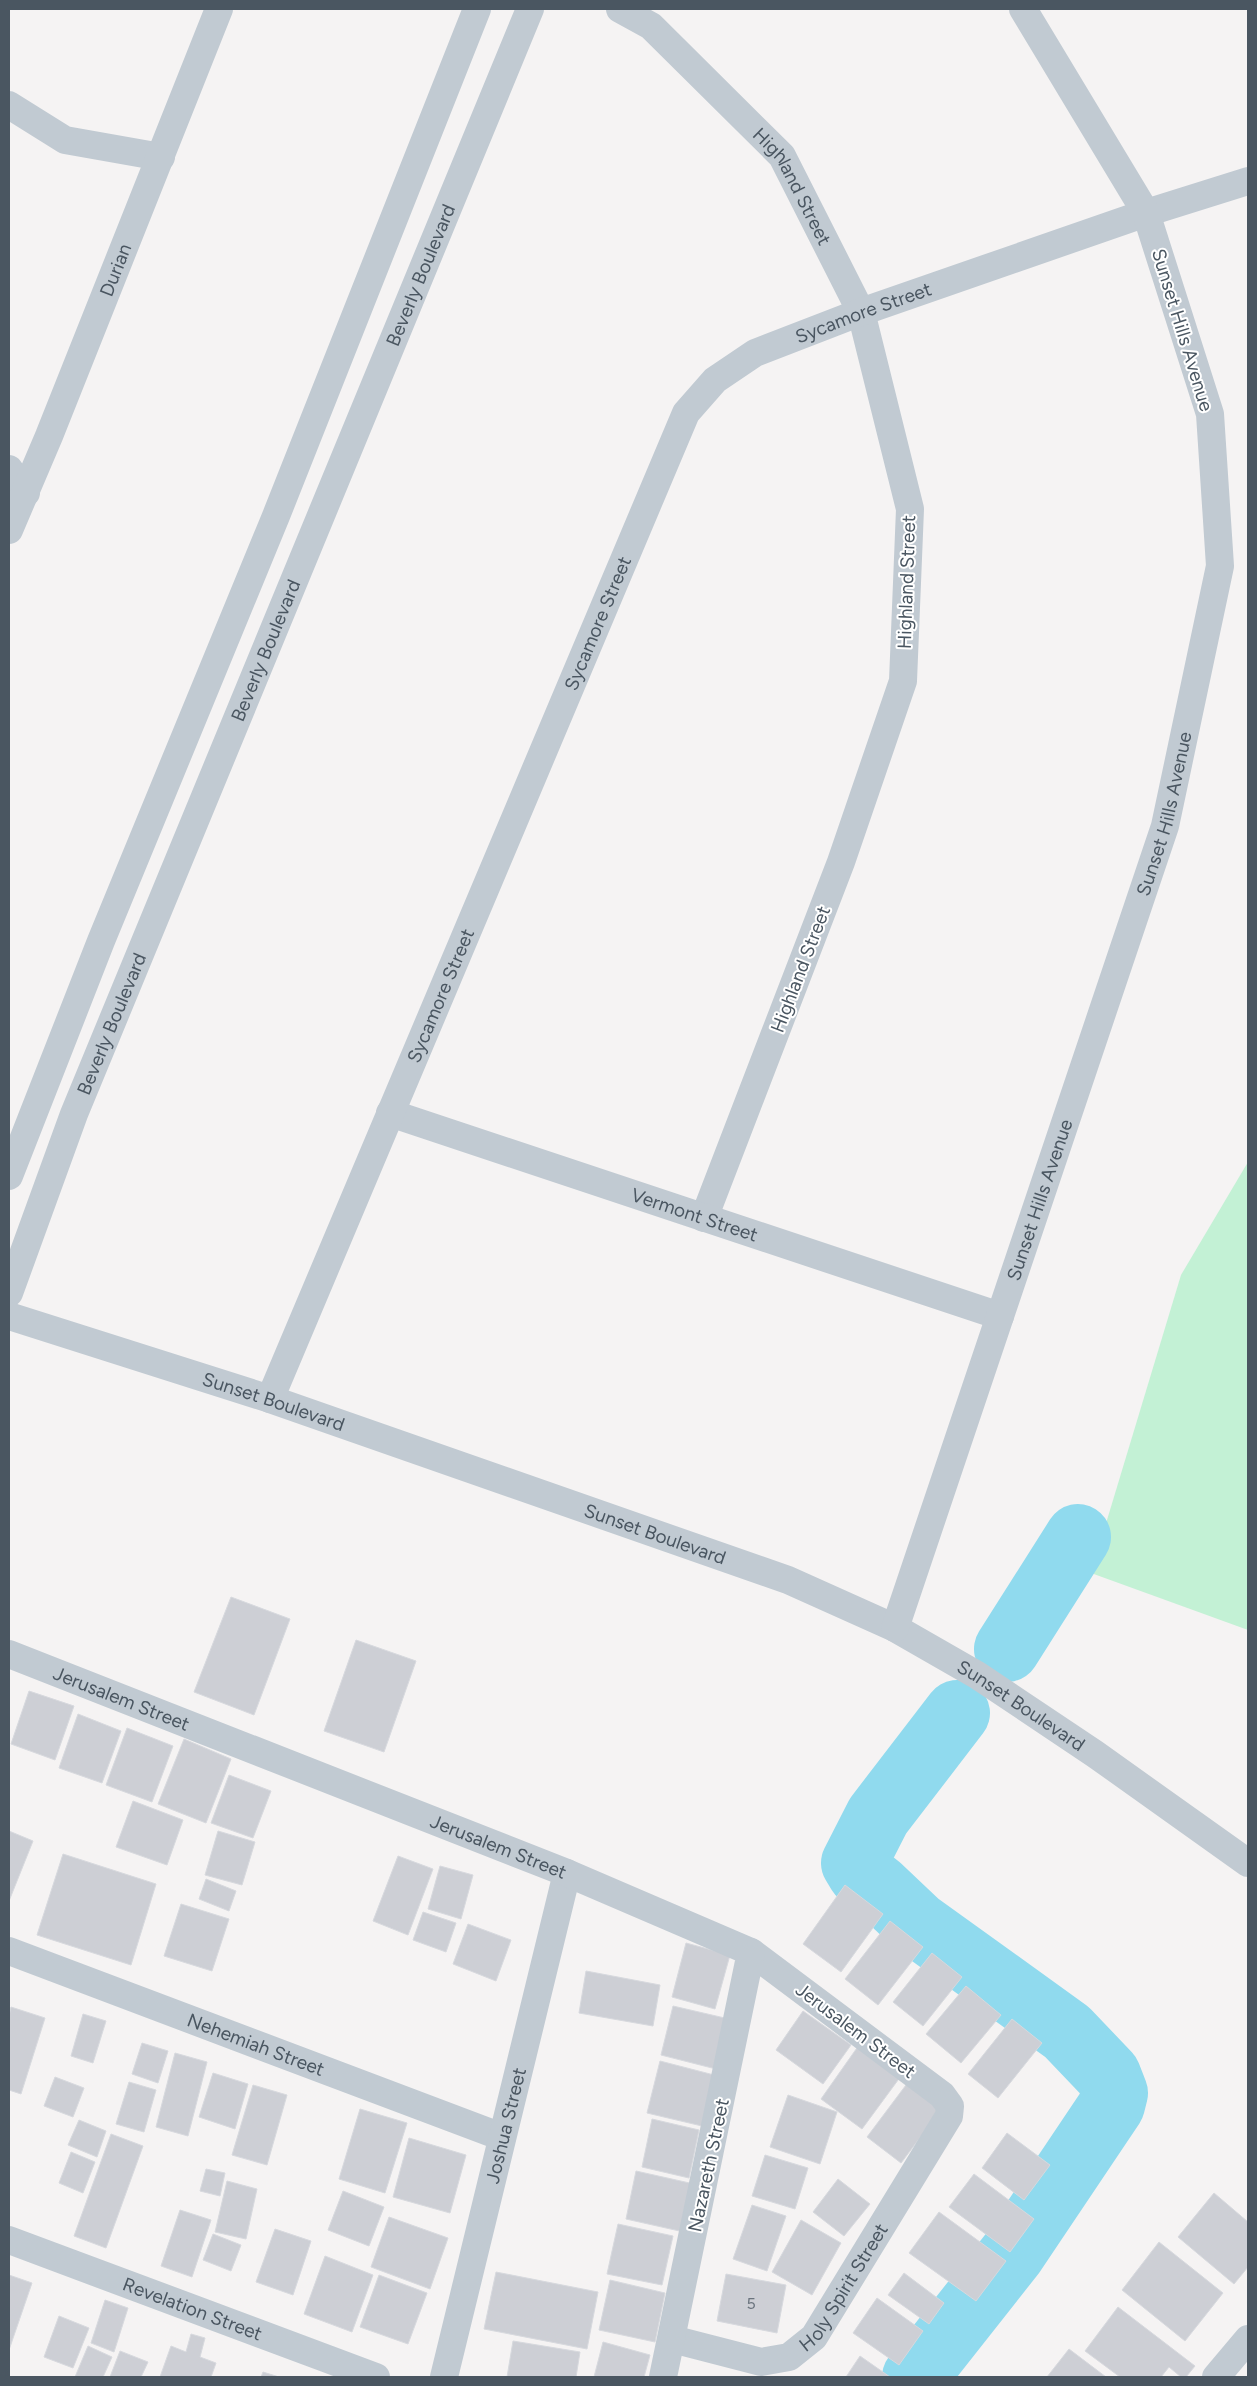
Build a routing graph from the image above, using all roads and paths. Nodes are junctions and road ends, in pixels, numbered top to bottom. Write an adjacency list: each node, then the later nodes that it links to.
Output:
1 (219, 9): 7 (street, Durian)
2 (477, 9): 15 (street, Beverly Boulevard)
3 (530, 9): 17 (street, Beverly Boulevard)
4 (620, 9): 10 (street, Highland Street)
5 (1023, 9): 9 (street, Sunset Hills Avenue)
6 (9, 105): 7 (street)
7 (161, 157): 12 (street, Durian)
8 (1248, 181): 9 (street, Sycamore Street)
9 (1146, 213): 10 (street, Sycamore Street); 19 (street, Sunset Hills Avenue)
10 (861, 312): 14 (street, Sycamore Street); 16 (street, Highland Street)
11 (9, 469): 12 (street)
12 (26, 493): 13 (street, Durian)
13 (9, 530)
14 (390, 1113): 16 (street, Vermont Street); 20 (street, Sycamore Street)
15 (9, 1176)
16 (704, 1218): 19 (street, Vermont Street)
17 (9, 1293)
18 (9, 1316): 20 (street, Sunset Boulevard)
19 (1000, 1316): 21 (street, Sunset Hills Avenue)
20 (270, 1400): 21 (street, Sunset Boulevard)
21 (896, 1628): 23 (street, Sunset Boulevard)
22 (9, 1654): 24 (street, Jerusalem Street)
23 (1248, 1863)
24 (566, 1873): 26 (street, Jerusalem Street); 28 (street, Joshua Street)
25 (9, 1951): 28 (street, Nehemiah Street)
26 (752, 1952): 27 (street, Jerusalem Street); 30 (street, Nazareth Street)
27 (950, 2106): 30 (street, Holy Spirit Street)
28 (502, 2136): 33 (street, Joshua Street)
29 (9, 2240): 32 (street, Revelation Street)
30 (672, 2339): 34 (street, Nazareth Street)
31 (1246, 2346): 35 (street)
32 (376, 2377)
33 (444, 2377)
34 (663, 2377)
35 (1216, 2377)

